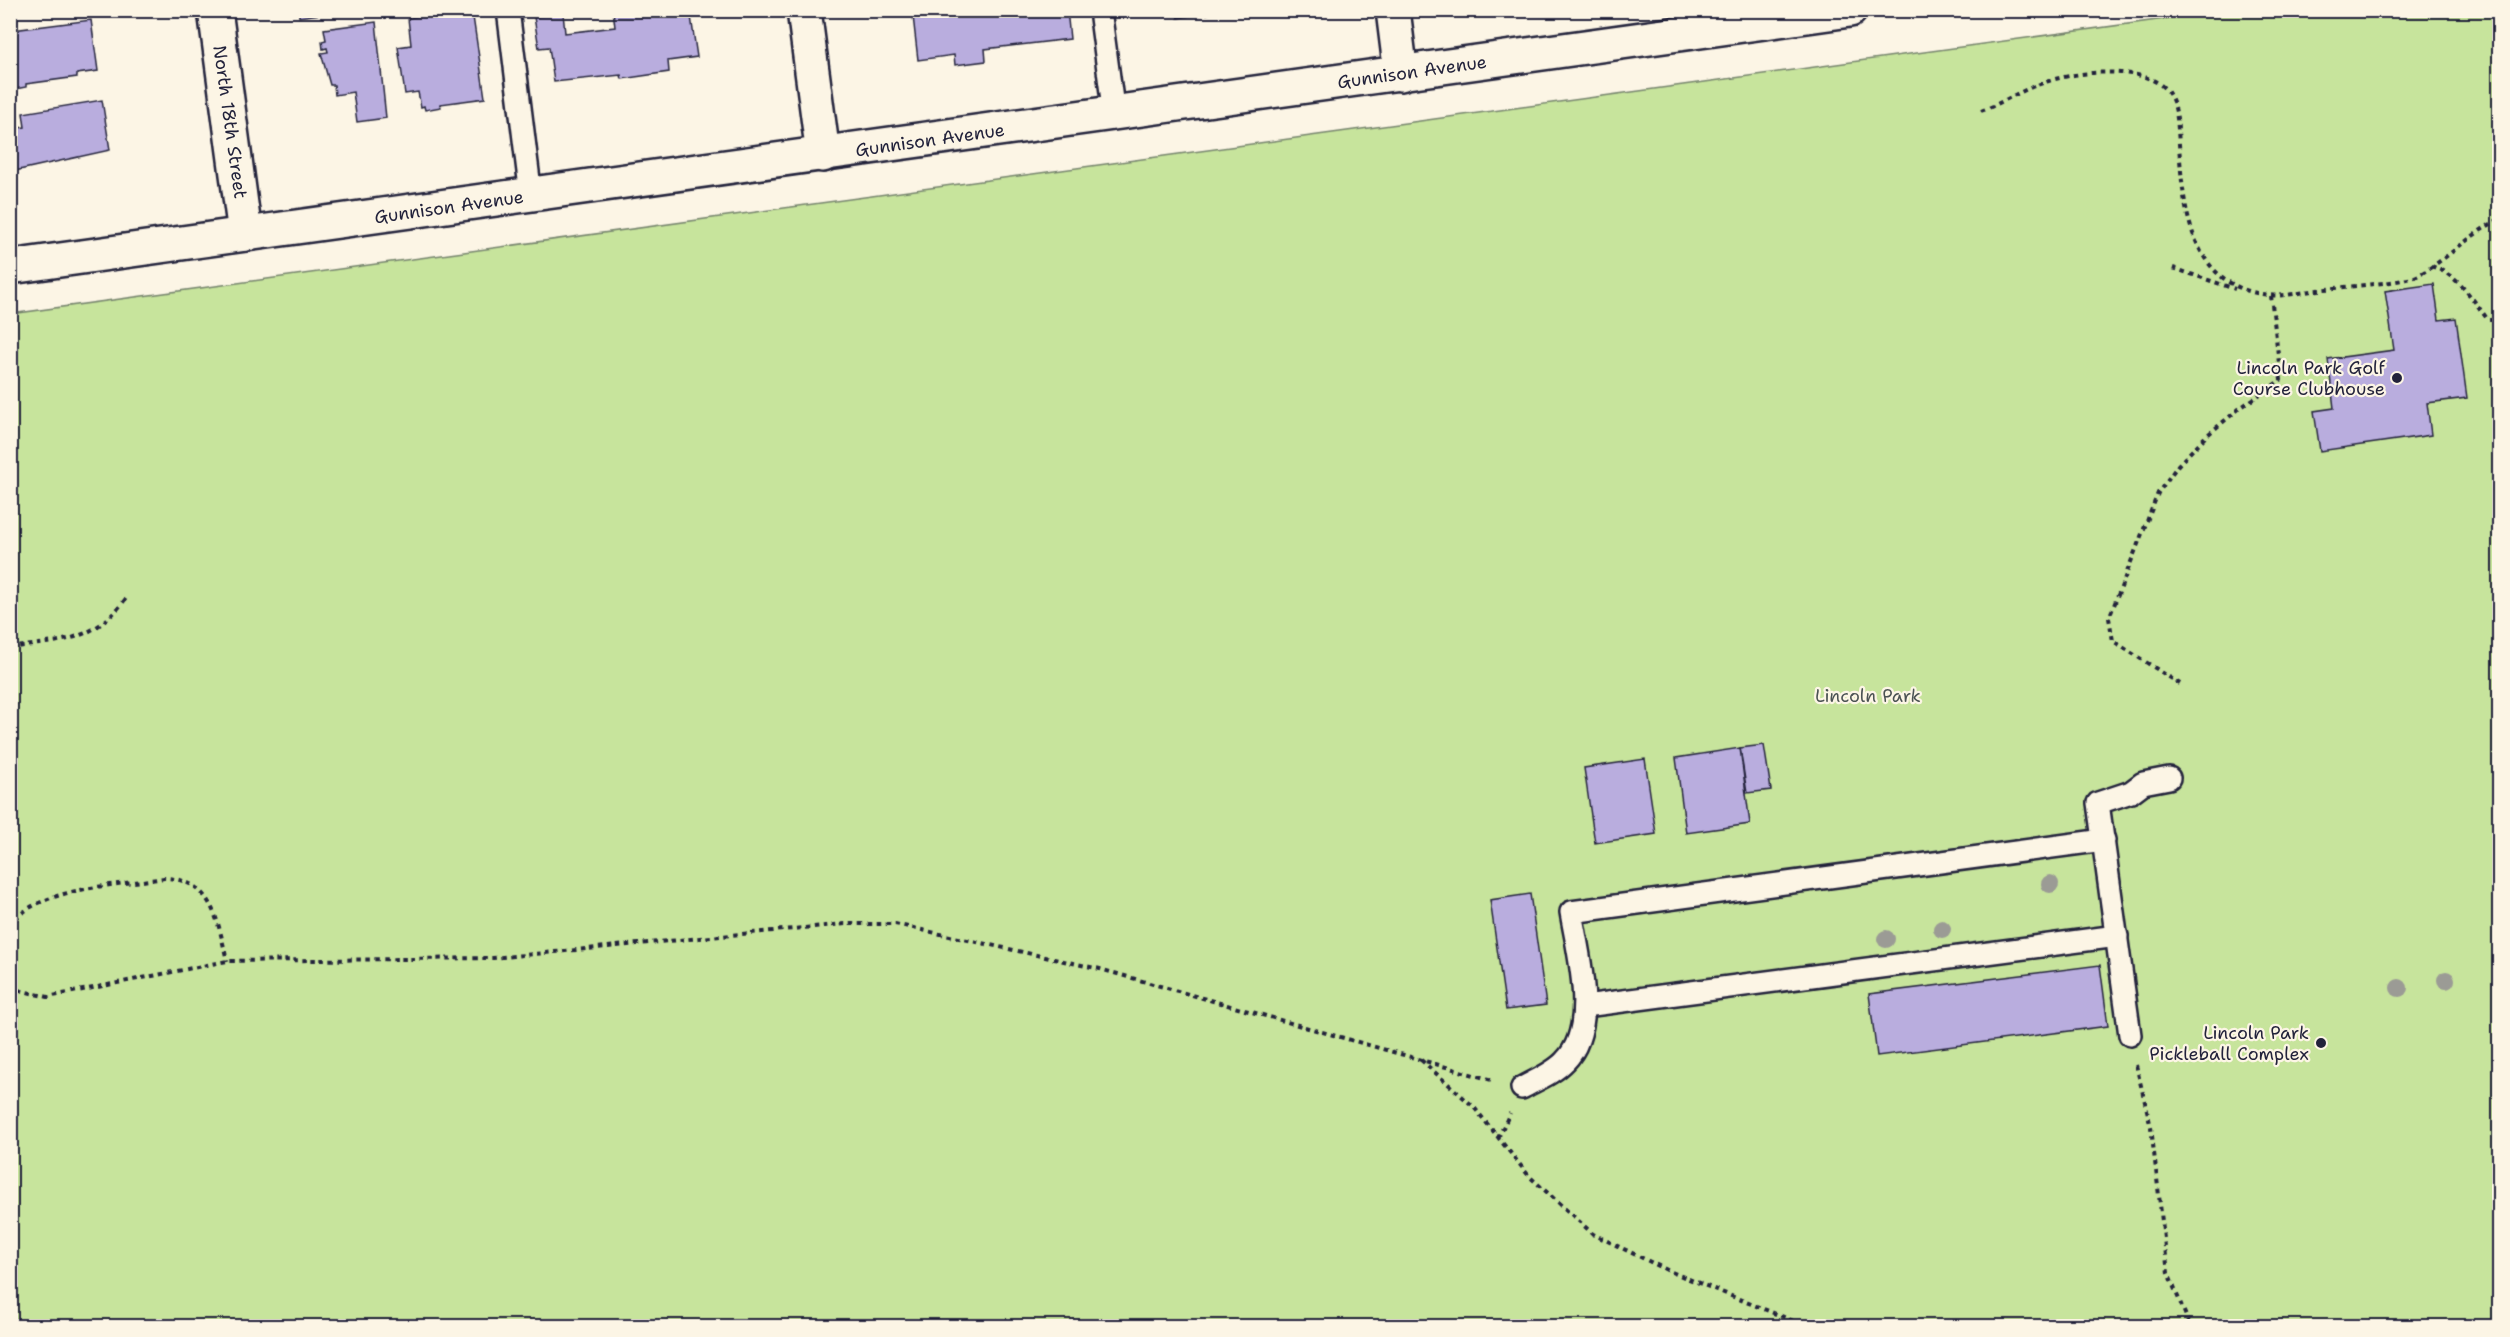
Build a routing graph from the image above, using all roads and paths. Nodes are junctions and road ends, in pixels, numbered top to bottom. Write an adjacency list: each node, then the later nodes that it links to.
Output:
1 (215, 10): 14 (street, North 18th Street)
2 (508, 10): 12 (lane)
3 (804, 10): 11 (street)
4 (1100, 10): 10 (lane)
5 (1393, 10): 8 (street)
6 (1850, 10): 7 (street, Gunnison Avenue)
7 (1693, 21): 8 (street, Gunnison Avenue)
8 (1401, 74): 10 (street, Gunnison Avenue)
9 (1981, 111): 18 (path)
10 (1114, 115): 11 (street, Gunnison Avenue)
11 (823, 155): 12 (street, Gunnison Avenue)
12 (531, 195): 14 (street, Gunnison Avenue)
13 (2499, 219): 15 (path)
14 (245, 234): 16 (street, Gunnison Avenue)
15 (2430, 266): 19 (path); 20 (path)
16 (10, 267)
17 (2173, 268): 18 (path)
18 (2239, 290): 19 (path)
19 (2271, 296): 23 (path)
20 (2499, 320)
21 (127, 597): 22 (path)
22 (10, 648)
23 (2180, 684)
24 (2169, 778): 25 (lane)
25 (2103, 840): 27 (lane); 32 (lane)
26 (10, 926): 28 (path)
27 (2117, 936): 32 (lane); 33 (lane)
28 (227, 961): 31 (path); 34 (path)
29 (10, 983): 31 (path)
30 (10, 988): 31 (path)
31 (16, 989)
32 (1585, 1006): 35 (lane)
33 (2130, 1035): 37 (path)
34 (1418, 1058): 35 (path); 36 (path)
35 (1522, 1088)
36 (1806, 1326)
37 (2190, 1326)

